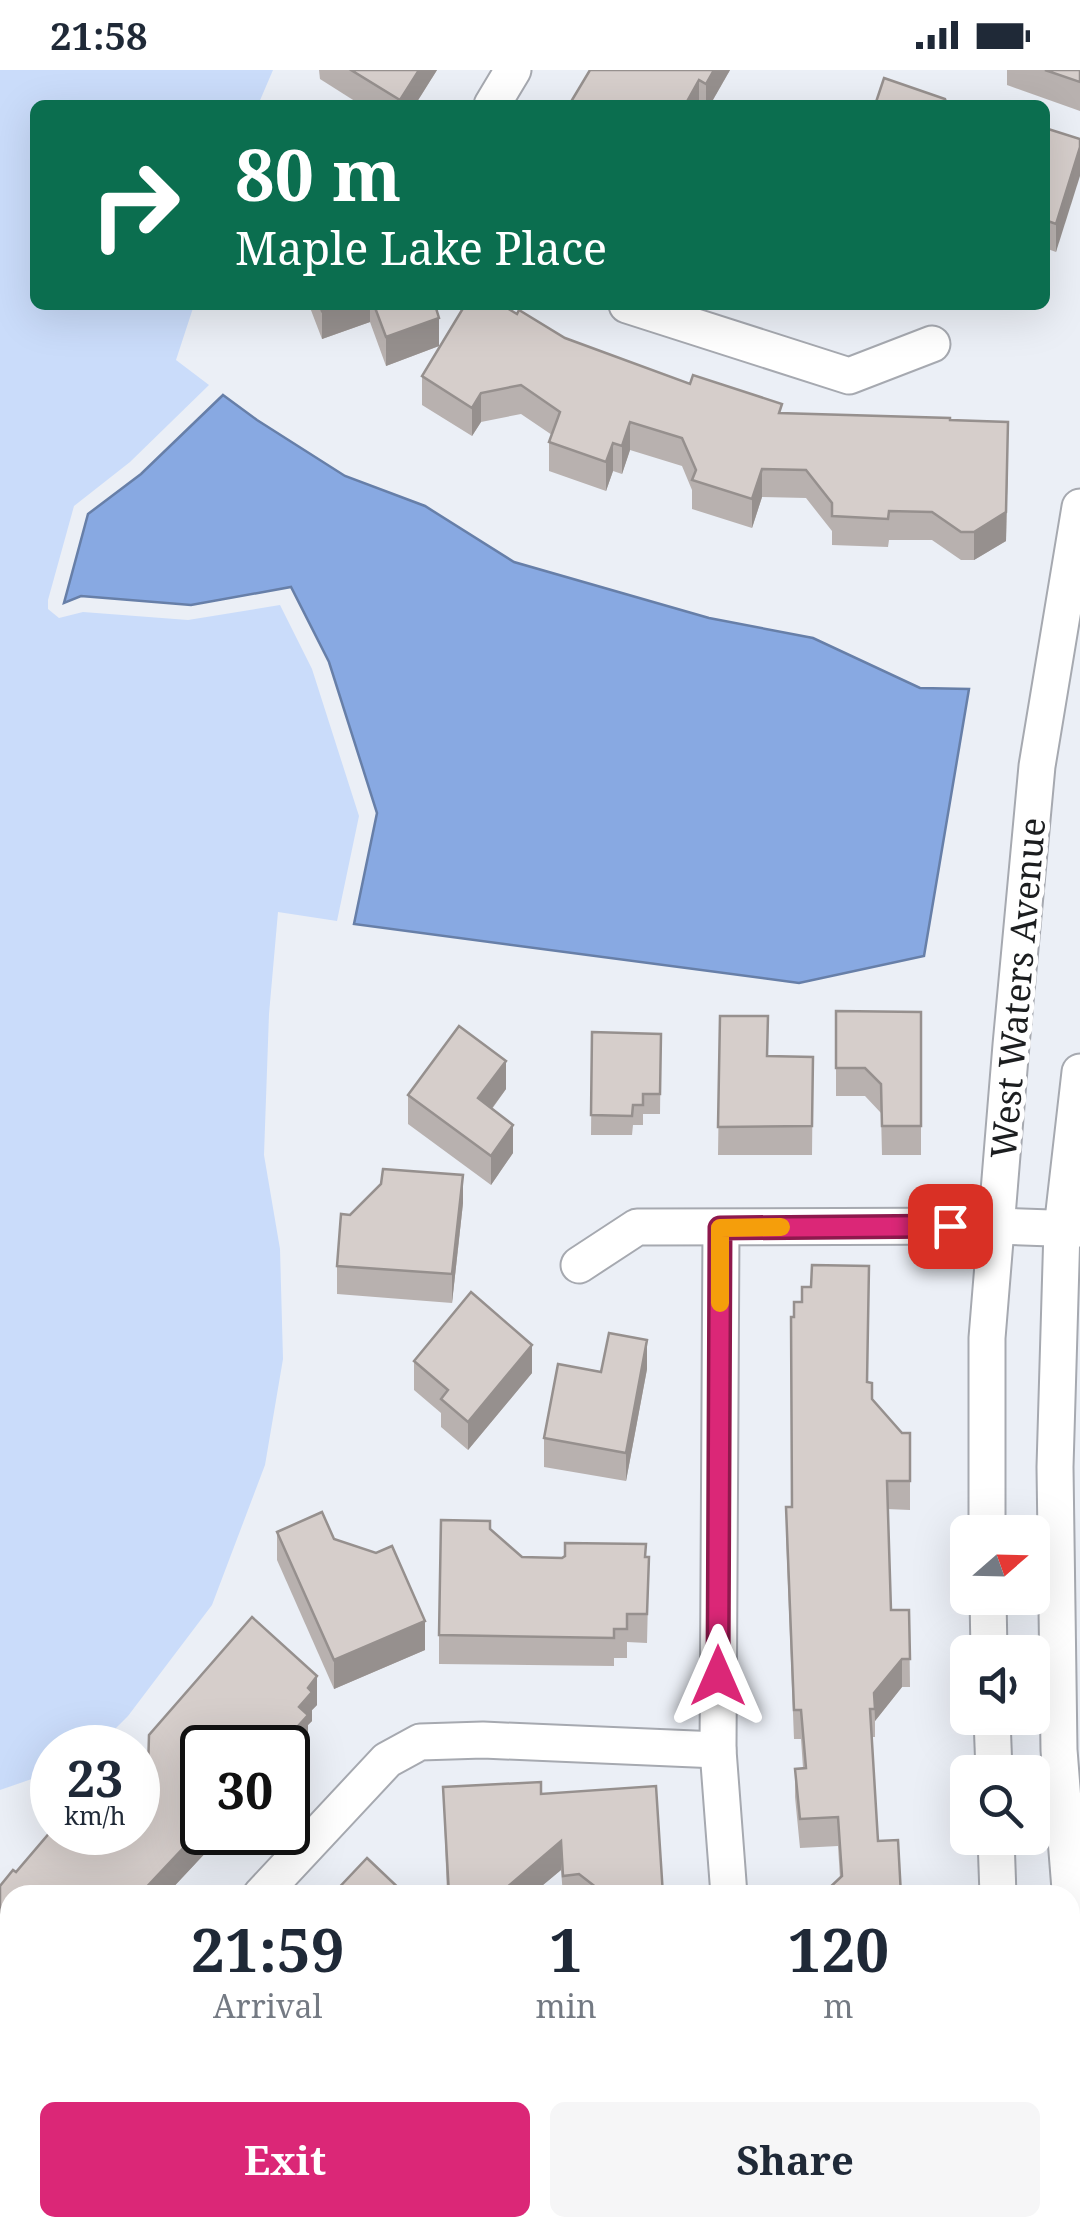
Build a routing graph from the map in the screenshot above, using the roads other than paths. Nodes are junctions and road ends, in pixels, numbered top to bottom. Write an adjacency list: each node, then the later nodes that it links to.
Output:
1 (513, 70): 2 (street)
2 (495, 100)
3 (643, 310): 4 (street)
4 (932, 344)
5 (1080, 507): 7 (street, West Waters Avenue)
6 (1080, 1072): 9 (street, West Waters Avenue)
7 (995, 1226): 8 (street); 9 (street); 11 (street, West Waters Avenue)
8 (720, 1228): 10 (street); 12 (street)
9 (1071, 1230): 17 (street, West Waters Avenue)
10 (579, 1264)
11 (987, 1515)
12 (718, 1750): 14 (street); 15 (street)
13 (997, 1855): 16 (street)
14 (269, 1885)
15 (728, 1885)
16 (998, 1885)
17 (1070, 1885)

